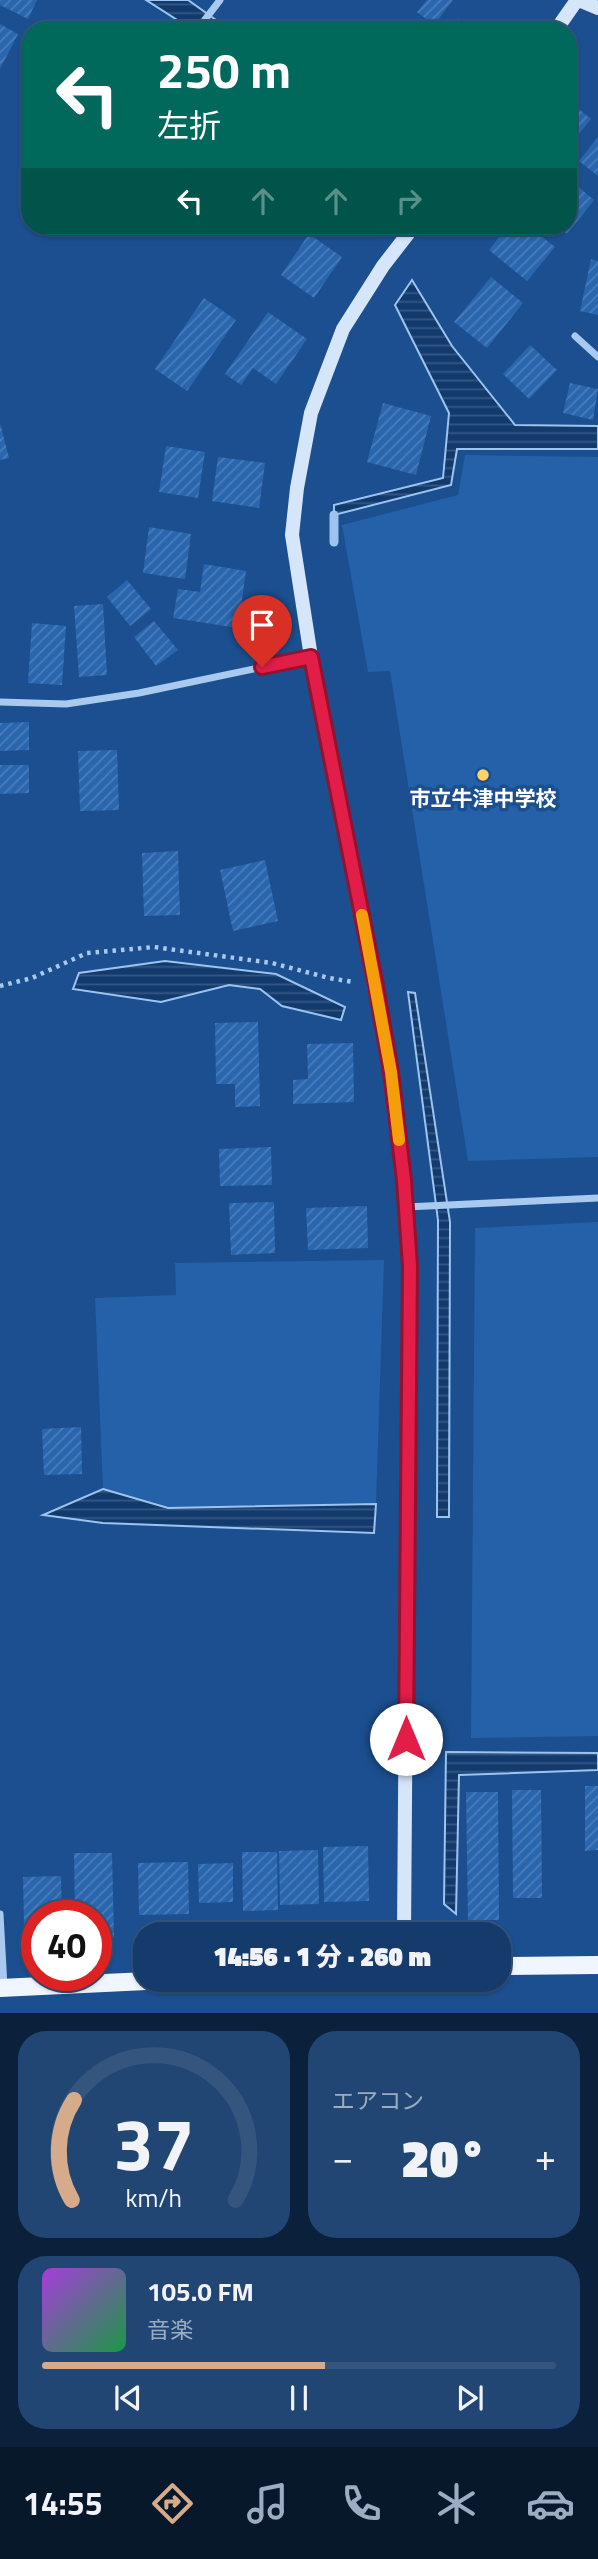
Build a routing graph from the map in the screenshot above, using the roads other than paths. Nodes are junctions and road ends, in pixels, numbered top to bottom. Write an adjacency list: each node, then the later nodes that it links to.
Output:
1 (220, 0): 4 (street)
2 (578, 0): 3 (street); 5 (street)
3 (598, 8)
4 (204, 21)
5 (563, 21)
6 (407, 235): 9 (street)
7 (575, 336): 8 (street)
8 (598, 357)
9 (311, 657): 10 (street); 12 (street)
10 (0, 702)
11 (598, 1198): 12 (street)
12 (406, 1207): 14 (street)
13 (0, 1914): 18 (street)
14 (404, 1922)
15 (598, 1965): 16 (main road)
16 (511, 1966)
17 (133, 1982): 18 (main road)
18 (2, 1988)

